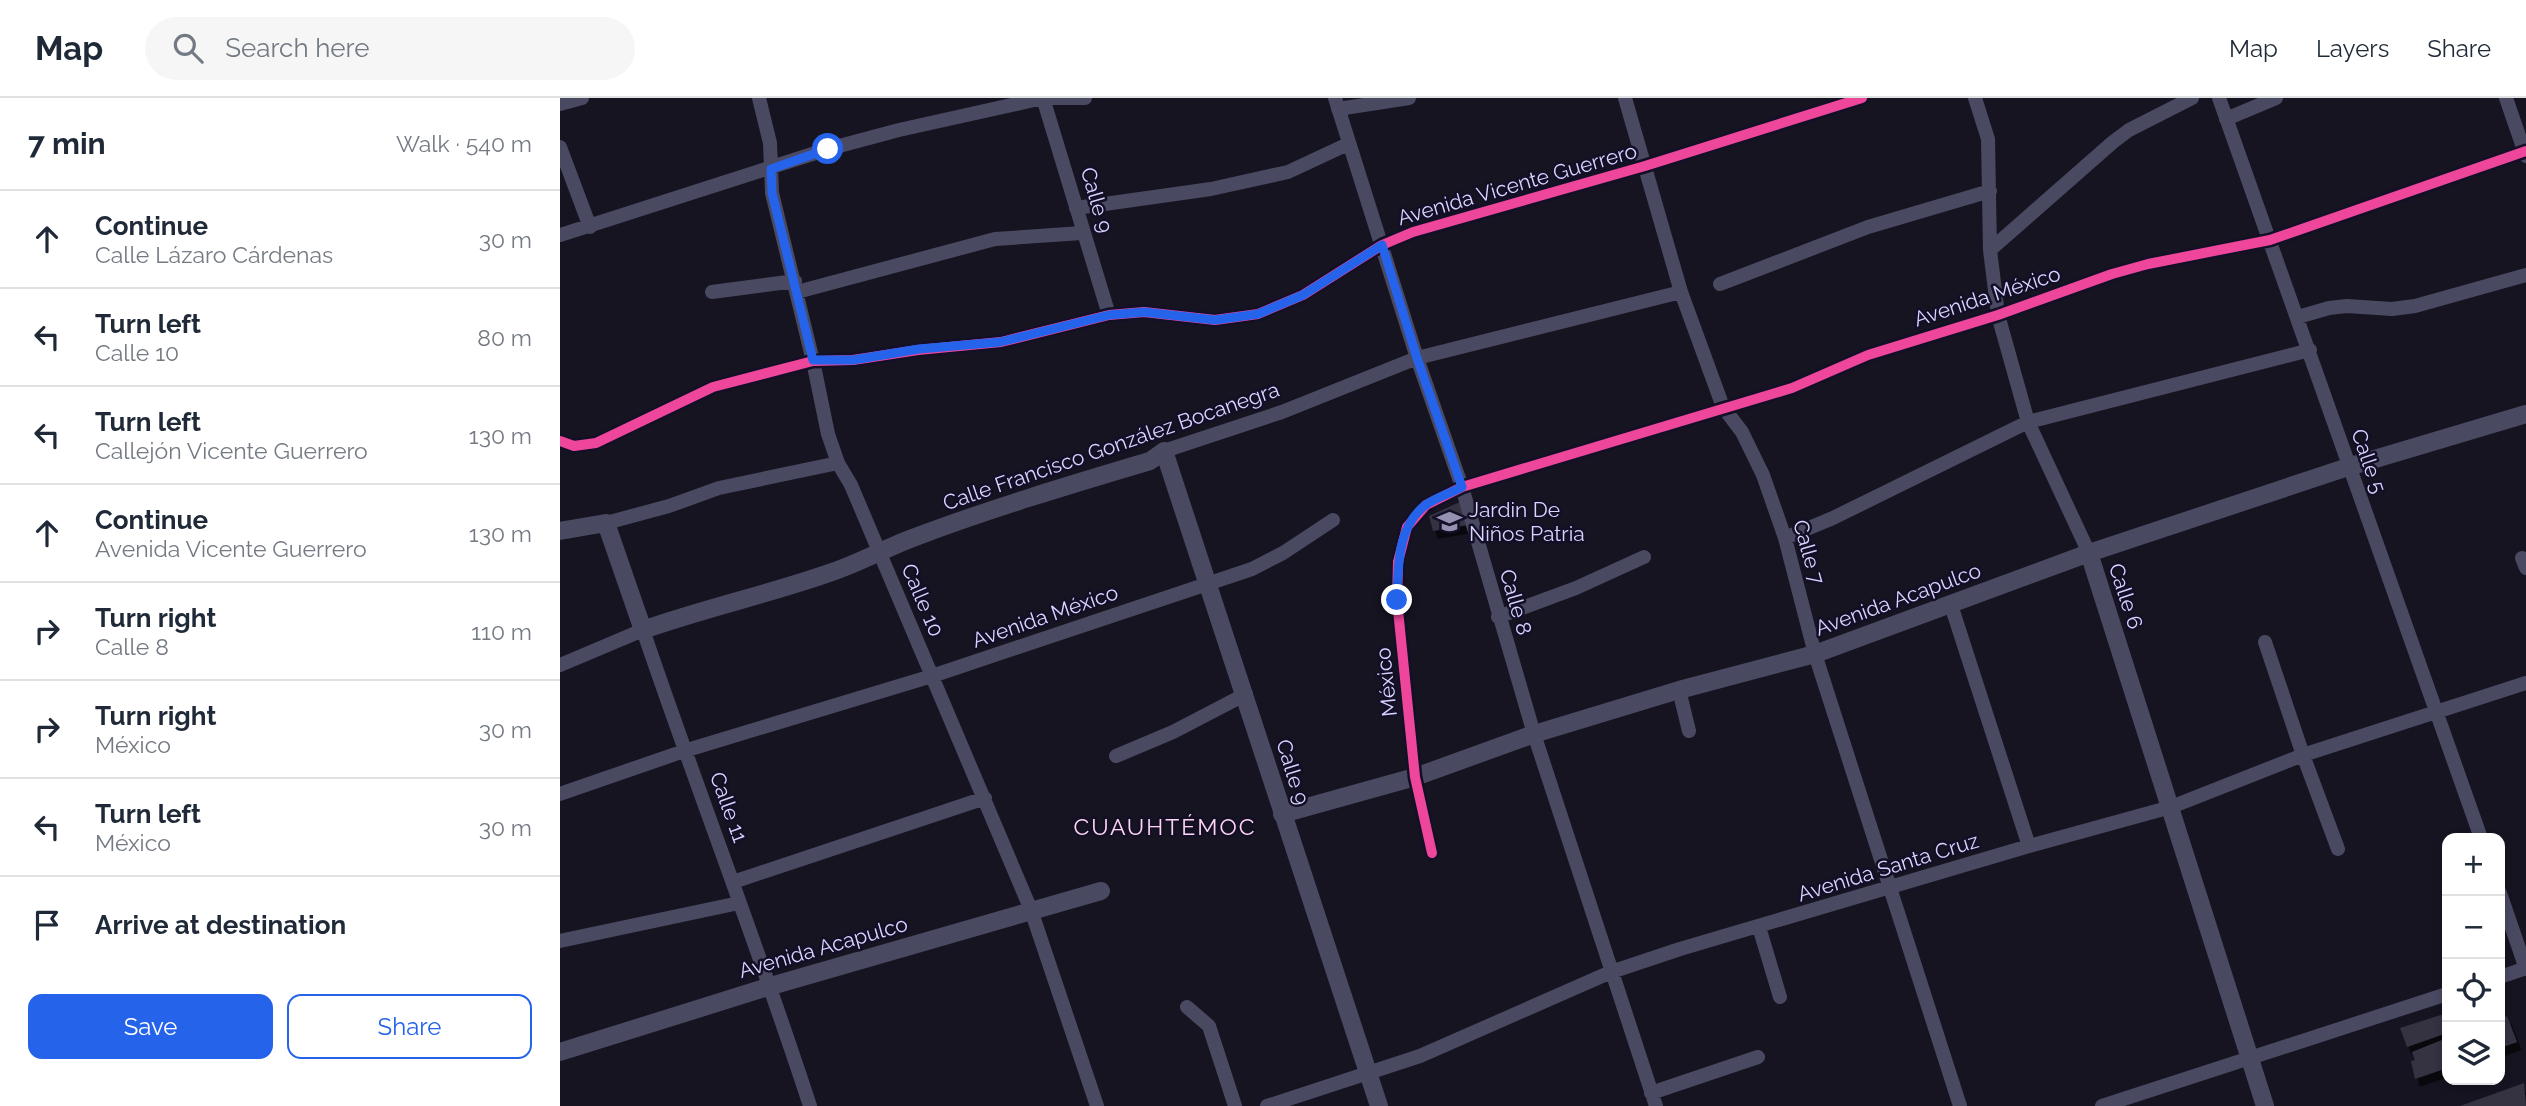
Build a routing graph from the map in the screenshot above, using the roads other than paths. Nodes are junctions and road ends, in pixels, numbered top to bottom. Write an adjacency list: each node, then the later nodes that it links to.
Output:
1 (582, 98): 13 (street)
2 (759, 98): 20 (street, Calle 10)
3 (1043, 98): 4 (street); 20 (street); 22 (street, Calle 9)
4 (1085, 98)
5 (1409, 98): 14 (street, Calle 8)
6 (1625, 98): 19 (street, Calle 7)
7 (1862, 98): 19 (street, Avenida Vicente Guerrero)
8 (1975, 98): 21 (street, Calle 6)
9 (2192, 98): 28 (street)
10 (2219, 98): 15 (street, Calle 5)
11 (2276, 98): 15 (street)
12 (2506, 98): 18 (street)
13 (560, 104)
14 (1336, 104): 16 (street, Calle 8)
15 (2226, 119): 26 (street, Calle 5)
16 (1348, 144): 22 (street); 27 (street, Calle 8)
17 (560, 147): 23 (street)
18 (2525, 153): 26 (street, Avenida México)
19 (1645, 166): 27 (street, Avenida Vicente Guerrero); 33 (street, Calle 7)
20 (771, 169): 23 (street); 31 (street, Calle 10)
21 (1990, 191): 28 (street, Calle 6); 30 (street)
22 (1076, 208): 24 (street, Calle 9)
23 (590, 227): 25 (street)
24 (1082, 233): 31 (street); 34 (street, Calle 9)
25 (560, 235)
26 (2270, 240): 35 (street, Avenida México); 36 (street, Calle 5)
27 (1382, 245): 34 (street, Avenida Vicente Guerrero); 38 (street, Calle 8)
28 (1990, 250): 35 (street, Calle 6)
29 (2526, 275): 36 (street)
30 (1720, 284)
31 (796, 287): 32 (street); 39 (street, Calle 10)
32 (712, 292)
33 (1681, 292): 38 (street, Calle Francisco González Bocanegra); 40 (street, Calle 7)
34 (1109, 315): 39 (street, Avenida Vicente Guerrero)
35 (1998, 315): 40 (street, Avenida México); 42 (street, Calle 6)
36 (2298, 317): 37 (street, Calle 5)
37 (2310, 350): 42 (street); 46 (street, Calle 5)
38 (1417, 358): 44 (street, Calle Francisco González Bocanegra); 47 (street, Calle 8)
39 (813, 360): 43 (street, Avenida Vicente Guerrero); 45 (street, Calle 10)
40 (1723, 407): 47 (street, Avenida México); 51 (street, Calle 7)
41 (2526, 414): 46 (street, Avenida Acapulco)
42 (2028, 422): 51 (street); 53 (street, Calle 6)
43 (560, 441)
44 (1164, 451): 52 (street, Calle Francisco González Bocanegra); 55 (street, Calle 9)
45 (838, 463): 49 (street); 52 (street, Calle 10)
46 (2348, 467): 53 (street, Avenida Acapulco); 66 (street, Calle 5)
47 (1462, 487): 57 (street, Calle 8); 72 (street, México)
48 (1333, 520): 55 (street, Avenida México)
49 (606, 523): 50 (street); 58 (street, Calle 11)
50 (560, 531)
51 (1785, 538): 60 (street, Calle 7)
52 (880, 554): 58 (street, Calle Francisco González Bocanegra); 62 (street, Calle 10)
53 (2088, 554): 56 (street, Avenida Acapulco); 75 (street, Calle 6)
54 (1644, 557): 57 (street)
55 (1209, 584): 62 (street, Avenida México); 65 (street, Calle 9)
56 (1951, 605): 60 (street, Avenida Acapulco); 78 (street)
57 (1498, 617): 68 (street, Calle 8)
58 (643, 630): 61 (street); 69 (street, Calle 11)
59 (2265, 642): 70 (street)
60 (1815, 654): 64 (street, Avenida Acapulco); 82 (street, Calle 7)
61 (560, 664)
62 (932, 677): 69 (street, Avenida México); 74 (street, Calle 10)
63 (2526, 683): 66 (street, Avenida Santa Cruz)
64 (1679, 690): 67 (street); 68 (street, Avenida Acapulco)
65 (1246, 694): 71 (street); 76 (street, Calle 9)
66 (2437, 710): 70 (street, Avenida Santa Cruz); 77 (street, Calle 5)
67 (1689, 731)
68 (1534, 734): 72 (street, Avenida Acapulco); 90 (street, Calle 8)
69 (684, 751): 73 (street, Avenida México); 81 (street, Calle 11)
70 (2303, 755): 75 (street, Avenida Santa Cruz); 79 (street)
71 (1116, 756)
72 (1415, 777): 76 (street, Avenida Acapulco); 80 (street, México)
73 (560, 794)
74 (985, 797): 81 (street); 86 (street, Calle 10)
75 (2171, 807): 78 (street, Avenida Santa Cruz); 98 (street, Calle 6)
76 (1282, 814): 99 (street, Calle 9)
77 (2479, 833)
78 (2029, 846): 82 (street, Avenida Santa Cruz)
79 (2338, 849)
80 (1432, 853)
81 (733, 882): 85 (street, Calle 11)
82 (1889, 889): 87 (street, Avenida Santa Cruz); 106 (street, Calle 7)
83 (1101, 891): 86 (street, Avenida Acapulco)
84 (2501, 896): 89 (street)
85 (739, 903): 88 (street); 92 (street, Calle 11)
86 (1031, 910): 92 (street, Avenida Acapulco); 102 (street, Calle 10)
87 (1759, 927): 90 (street, Avenida Santa Cruz); 94 (street)
88 (560, 940)
89 (2526, 969): 91 (street)
90 (1611, 972): 99 (street, Avenida Santa Cruz); 100 (street, Calle 8)
91 (2505, 975)
92 (771, 986): 96 (street, Avenida Acapulco); 101 (street, Calle 11)
93 (2442, 996): 98 (street)
94 (1780, 997)
95 (1187, 1007): 103 (street)
96 (560, 1052)
97 (1758, 1057): 100 (street)
98 (2250, 1059): 107 (street); 108 (street, Calle 6)
99 (1368, 1073): 104 (street, Avenida Santa Cruz); 105 (street, Calle 9)
100 (1653, 1100)
101 (810, 1106)
102 (1097, 1106)
103 (1235, 1106)
104 (1267, 1106)
105 (1379, 1106)
106 (1960, 1106)
107 (2102, 1106)
108 (2265, 1106)

